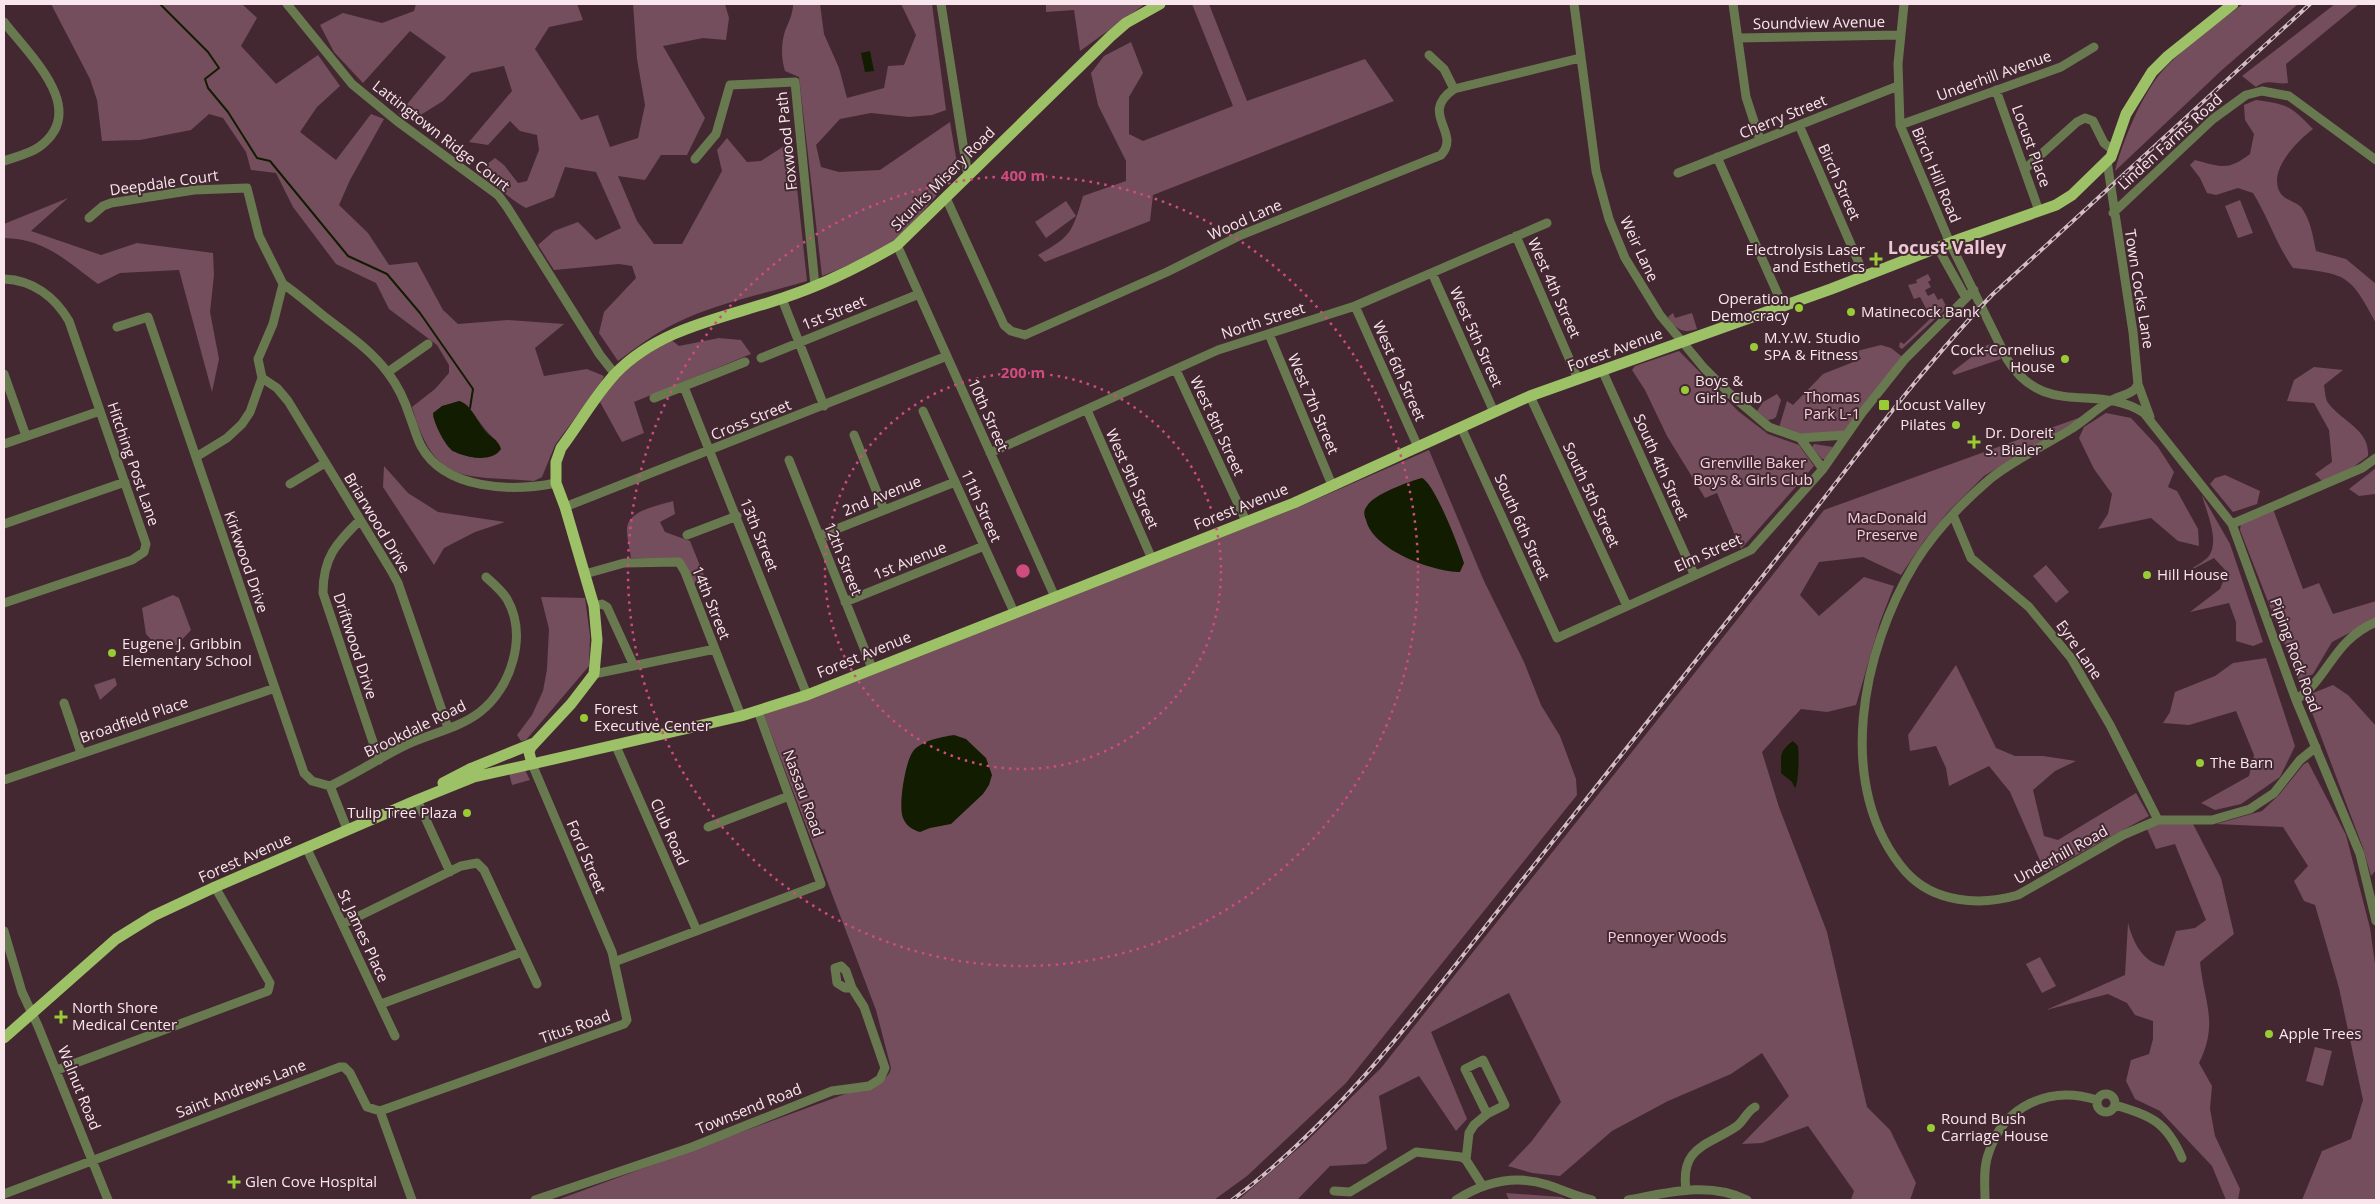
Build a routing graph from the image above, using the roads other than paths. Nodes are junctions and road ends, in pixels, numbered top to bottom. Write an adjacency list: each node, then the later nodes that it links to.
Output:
1 (287, 4): 61 (street, Lattingtown Ridge Court)
2 (941, 4): 28 (street)
3 (1160, 4): 28 (main road, Skunks Misery Road)
4 (1574, 4): 13 (street, Weir Lane)
5 (1733, 4): 10 (street)
6 (1904, 4): 9 (street, Birch Hill Road)
7 (2233, 4): 20 (main road, Forest Avenue)
8 (4, 22): 24 (street)
9 (1901, 35): 10 (street, Soundview Avenue); 14 (street, Birch Hill Road)
10 (1738, 38): 19 (street)
11 (2094, 47): 16 (street, Underhill Avenue)
12 (1429, 55): 15 (street)
13 (1580, 58): 15 (street); 52 (street, Weir Lane)
14 (1898, 86): 17 (street, Cherry Street); 18 (street, Birch Hill Road)
15 (1454, 89): 29 (street, Wood Lane)
16 (1996, 90): 18 (street, Underhill Avenue); 26 (street, Locust Place)
17 (1799, 125): 19 (street, Cherry Street); 39 (street, Birch Street)
18 (1900, 125): 35 (street, Birch Hill Road)
19 (1760, 140): 21 (street, Cherry Street)
20 (2114, 151): 25 (main road, Forest Avenue); 26 (street)
21 (1717, 158): 27 (street, Cherry Street); 48 (street)
22 (695, 159): 42 (street, Foxwood Path)
23 (2376, 160): 31 (street, Linden Farms Road)
24 (4, 161)
25 (2107, 161): 30 (main road, Forest Avenue); 31 (street, Town Cocks Lane)
26 (2025, 169): 30 (street, Locust Place)
27 (1678, 173)
28 (968, 176): 29 (main road, Skunks Misery Road)
29 (946, 198): 36 (main road, Skunks Misery Road)
30 (2039, 211): 35 (main road, Forest Avenue)
31 (2113, 213): 64 (street, Town Cocks Lane)
32 (89, 218): 41 (street, Deepdale Court)
33 (1547, 223): 34 (street, North Street)
34 (1516, 236): 38 (street, North Street); 63 (street, West 4th Street)
35 (1950, 243): 37 (main road, Forest Avenue); 43 (street, Birch Hill Road)
36 (897, 245): 42 (main road, Skunks Misery Road); 44 (street, 10th Street)
37 (1938, 248): 39 (main road, Forest Avenue); 45 (street)
38 (1432, 273): 47 (street, North Street); 73 (street, West 5th Street)
39 (1866, 277): 48 (main road, Forest Avenue)
40 (4, 279): 71 (street, Hitching Post Lane)
41 (283, 284): 59 (street); 62 (street)
42 (815, 286): 46 (main road, Skunks Misery Road)
43 (1974, 290): 45 (street, Elm Street); 68 (street, Birch Hill Road)
44 (919, 294): 51 (street, 1st Street); 54 (street, 10th Street)
45 (1966, 298): 77 (street, Elm Street)
46 (782, 299): 51 (street); 61 (main road, Skunks Misery Road)
47 (1356, 306): 50 (street, North Street); 81 (street, West 6th Street)
48 (1783, 306): 52 (main road, Forest Avenue)
49 (118, 327): 84 (street, Kirkwood Drive)
50 (1269, 334): 57 (street, North Street); 93 (street, West 7th Street)
51 (798, 342): 55 (street, 1st Street); 69 (street)
52 (1682, 342): 58 (main road, Forest Avenue); 79 (street, Weir Lane)
53 (428, 344): 59 (street)
54 (947, 356): 69 (street, Cross Street); 83 (street, 10th Street)
55 (761, 358)
56 (745, 362): 65 (street)
57 (1176, 370): 70 (street, North Street); 99 (street, West 8th Street)
58 (1602, 370): 63 (main road, Forest Avenue); 107 (street, South 4th Street)
59 (388, 372): 91 (street)
60 (4, 374): 78 (street)
61 (615, 374): 91 (main road, Skunks Misery Road)
62 (262, 378): 84 (street); 87 (street, Briarwood Drive)
63 (1578, 379): 66 (main road, Forest Avenue)
64 (2138, 384): 68 (street, Underhill Road); 74 (street, Town Cocks Lane)
65 (684, 387): 67 (street); 82 (street, 13th Street)
66 (1530, 396): 73 (main road, Forest Avenue); 113 (street, South 5th Street)
67 (654, 398)
68 (2111, 401): 74 (street, Birch Hill Road); 97 (street, Underhill Road)
69 (824, 406): 82 (street, Cross Street)
70 (1086, 410): 83 (street, North Street); 105 (street, West 9th Street)
71 (100, 411): 78 (street); 89 (street, Hitching Post Lane)
72 (923, 411): 90 (street, 11th Street)
73 (1494, 412): 75 (main road, Forest Avenue)
74 (2151, 419): 101 (street, Piping Rock Road)
75 (1461, 427): 81 (main road, Forest Avenue); 116 (street, South 6th Street)
76 (854, 435): 95 (street)
77 (1846, 435): 79 (street, Weir Lane); 88 (street, Elm Street)
78 (26, 436): 80 (street)
79 (1800, 438): 88 (street)
80 (4, 444)
81 (1418, 447): 93 (main road, Forest Avenue)
82 (711, 451): 94 (street, Cross Street); 96 (street, 13th Street)
83 (990, 453): 109 (street, 10th Street)
84 (196, 457): 121 (street, Kirkwood Drive)
85 (2376, 458): 101 (street)
86 (789, 460): 103 (street, 12th Street)
87 (325, 463): 92 (street); 98 (street, Briarwood Drive)
88 (1823, 469): 107 (street, Elm Street)
89 (125, 482): 100 (street); 111 (street, Hitching Post Lane)
90 (955, 482): 95 (street, 2nd Avenue); 104 (street, 11th Street)
91 (556, 483): 94 (main road)
92 (290, 484)
93 (1332, 485): 99 (main road, Forest Avenue)
94 (565, 507): 106 (main road)
95 (884, 510): 103 (street, 2nd Avenue)
96 (736, 516): 102 (street); 122 (street, 13th Street)
97 (1953, 516): 138 (street, Eyre Lane); 138 (street, Underhill Road)
98 (360, 520): 127 (street, Briarwood Drive); 132 (street, Driftwood Drive)
99 (1246, 521): 105 (main road, Forest Avenue)
100 (4, 524)
101 (2232, 524): 123 (street, Piping Rock Road)
102 (687, 535)
103 (819, 536): 110 (street, 12th Street)
104 (984, 546): 110 (street, 1st Avenue); 114 (street, 11th Street)
105 (1152, 559): 109 (main road, Forest Avenue)
106 (585, 574): 112 (main road); 117 (street, 14th Street)
107 (1694, 574): 113 (street, Elm Street)
108 (486, 577): 127 (street, Brookdale Road)
109 (1055, 596): 114 (main road, Forest Avenue)
110 (845, 602): 119 (street, 12th Street)
111 (4, 603)
112 (594, 606): 118 (street); 120 (main road)
113 (1627, 606): 116 (street, Elm Street)
114 (1014, 612): 119 (main road, Forest Avenue)
115 (2376, 622): 123 (street)
116 (1557, 638)
117 (714, 648): 118 (street); 126 (street, 14th Street)
118 (634, 666): 120 (street)
119 (872, 668): 122 (main road, Forest Avenue)
120 (594, 674): 128 (main road)
121 (275, 688): 131 (street, Broadfield Place); 135 (street, Kirkwood Drive)
122 (807, 694): 125 (main road, Forest Avenue)
123 (2296, 700): 130 (street, Piping Rock Road)
124 (64, 703): 131 (street)
125 (758, 711): 126 (main road, Forest Avenue); 136 (street, Nassau Road)
126 (741, 716): 129 (main road, Forest Avenue)
127 (448, 728): 132 (street, Brookdale Road)
128 (536, 742): 133 (main road); 137 (main road)
129 (615, 744): 133 (main road, Forest Avenue); 147 (street, Club Road)
130 (2316, 747): 138 (street, Underhill Road); 144 (street, Piping Rock Road)
131 (81, 753): 134 (street, Broadfield Place)
132 (379, 760): 135 (street, Brookdale Road)
133 (532, 764): 137 (main road, Forest Avenue); 150 (street, Ford Street)
134 (4, 780)
135 (330, 786): 140 (street)
136 (789, 796): 139 (street); 147 (street, Nassau Road)
137 (417, 800): 140 (main road, Forest Avenue); 142 (street)
138 (2158, 820)
139 (708, 827)
140 (347, 829): 141 (main road, Forest Avenue)
141 (306, 847): 143 (main road, Forest Avenue); 145 (street, St James Place)
142 (450, 872): 145 (street); 148 (street)
143 (215, 887): 155 (main road, Forest Avenue); 158 (street)
144 (2376, 921)
145 (343, 924): 154 (street, St James Place)
146 (4, 931): 151 (street, Walnut Road)
147 (697, 931): 150 (street)
148 (522, 952): 152 (street); 154 (street)
149 (4, 956): 151 (street)
150 (614, 962): 160 (street, Titus Road)
151 (14, 966): 155 (street, Walnut Road)
152 (538, 984)
153 (852, 988): 171 (street, Townsend Road)
154 (380, 1004): 156 (street, St James Place)
155 (32, 1014): 157 (main road, Forest Avenue); 158 (street, Walnut Road)
156 (395, 1036)
157 (4, 1038)
158 (56, 1070): 163 (street, Walnut Road)
159 (1755, 1107): 167 (street)
160 (380, 1111): 163 (street, Saint Andrews Lane); 170 (street)
161 (1487, 1114): 161 (street); 164 (street)
162 (2182, 1158): 176 (street)
163 (93, 1159): 168 (street, Saint Andrews Lane); 169 (street, Walnut Road)
164 (1466, 1160): 165 (street); 166 (street)
165 (1482, 1185): 172 (street); 173 (street)
166 (1334, 1190)
167 (1686, 1190): 174 (street); 175 (street)
168 (4, 1194)
169 (108, 1200)
170 (412, 1200)
171 (535, 1200)
172 (1456, 1200)
173 (1592, 1200)
174 (1628, 1200)
175 (1747, 1200)
176 (1985, 1200)

